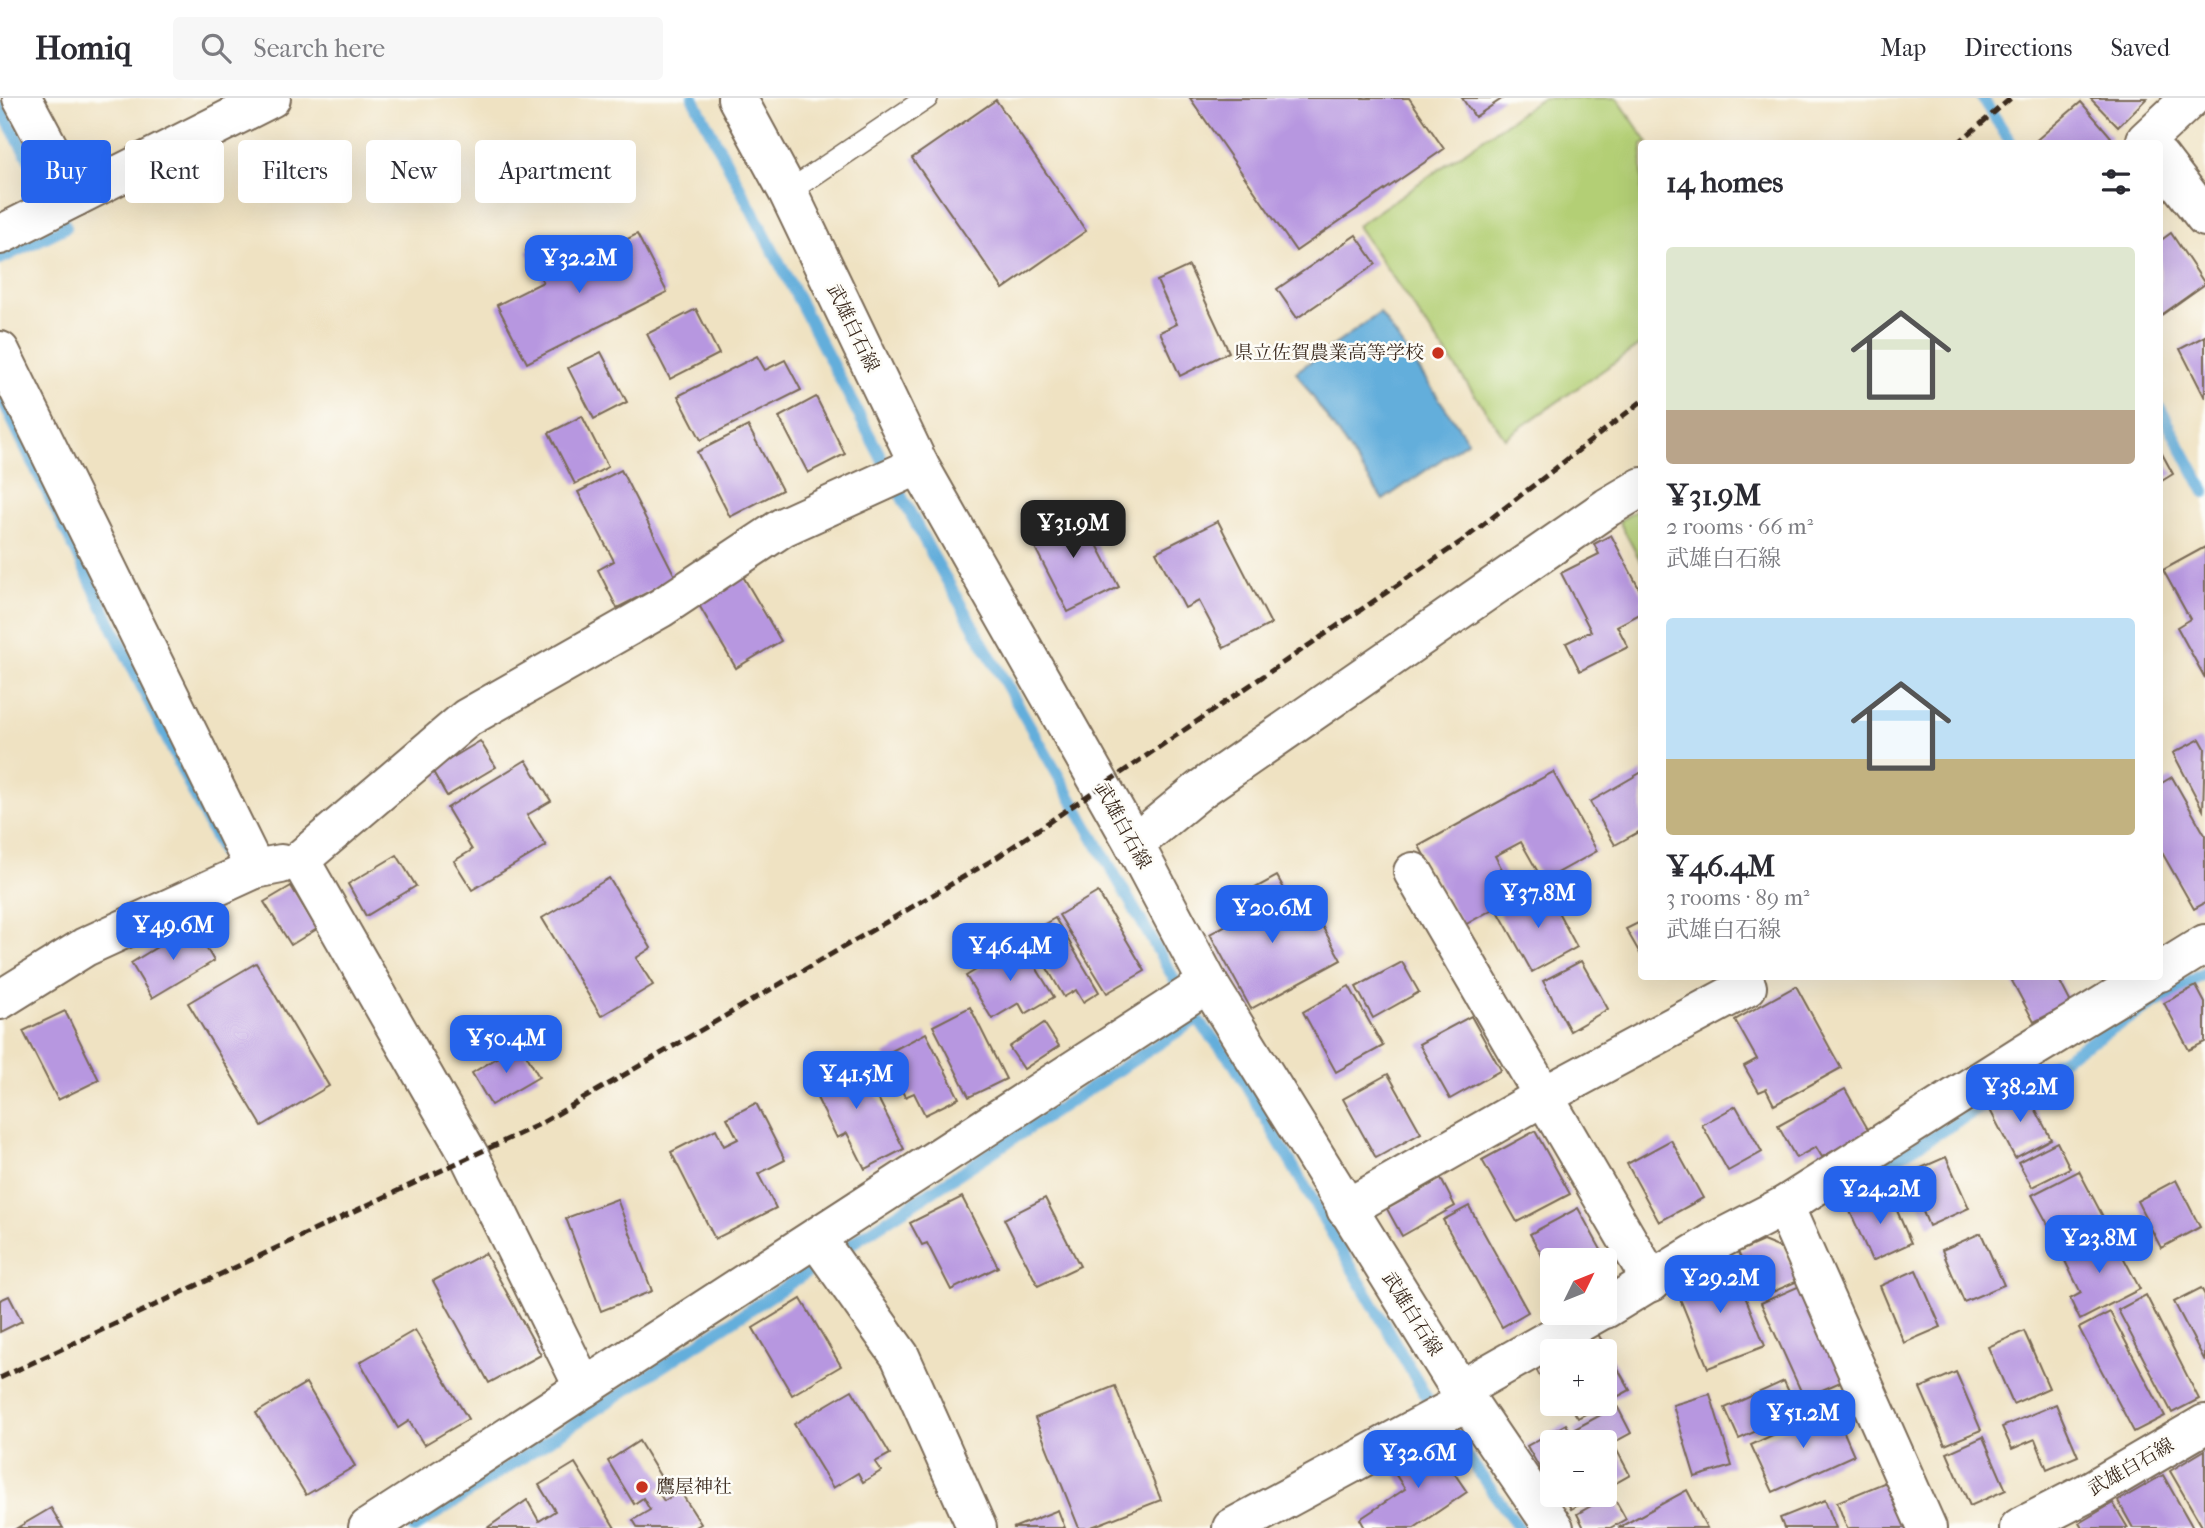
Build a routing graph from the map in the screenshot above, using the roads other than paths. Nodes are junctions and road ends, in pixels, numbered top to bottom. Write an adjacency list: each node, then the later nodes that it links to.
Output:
1 (22, 98): 9 (street)
2 (271, 98): 9 (street)
3 (737, 98): 8 (street, 武雄白石線)
4 (927, 98): 8 (lane)
5 (2191, 98): 6 (street)
6 (2154, 140)
7 (2163, 164): 10 (street)
8 (788, 192): 13 (street, 武雄白石線)
9 (62, 204): 11 (street)
10 (2205, 217)
11 (0, 235)
12 (0, 351): 17 (street)
13 (899, 474): 15 (street, 武雄白石線); 16 (street)
14 (1638, 489): 15 (street)
15 (1134, 844): 23 (street, 武雄白石線)
16 (300, 860): 17 (street); 32 (street)
17 (255, 869): 24 (street)
18 (1413, 872): 25 (street)
19 (2205, 944): 20 (street)
20 (2163, 970)
21 (1743, 980): 25 (street)
22 (2144, 980): 26 (street)
23 (1191, 994): 27 (street, 武雄白石線); 28 (street)
24 (0, 1000)
25 (1542, 1097): 27 (street); 29 (street)
26 (1784, 1206): 29 (street); 39 (street)
27 (1346, 1209): 33 (street, 武雄白石線)
28 (825, 1251): 32 (street); 36 (street)
29 (1652, 1282): 30 (street)
30 (1617, 1302)
31 (1578, 1325): 33 (street)
32 (584, 1388): 35 (street)
33 (1451, 1406): 37 (street); 38 (street, 武雄白石線)
34 (2205, 1424): 40 (street, 武雄白石線)
35 (368, 1528)
36 (977, 1528)
37 (1233, 1528)
38 (1554, 1528)
39 (1927, 1528)
40 (2019, 1528)

